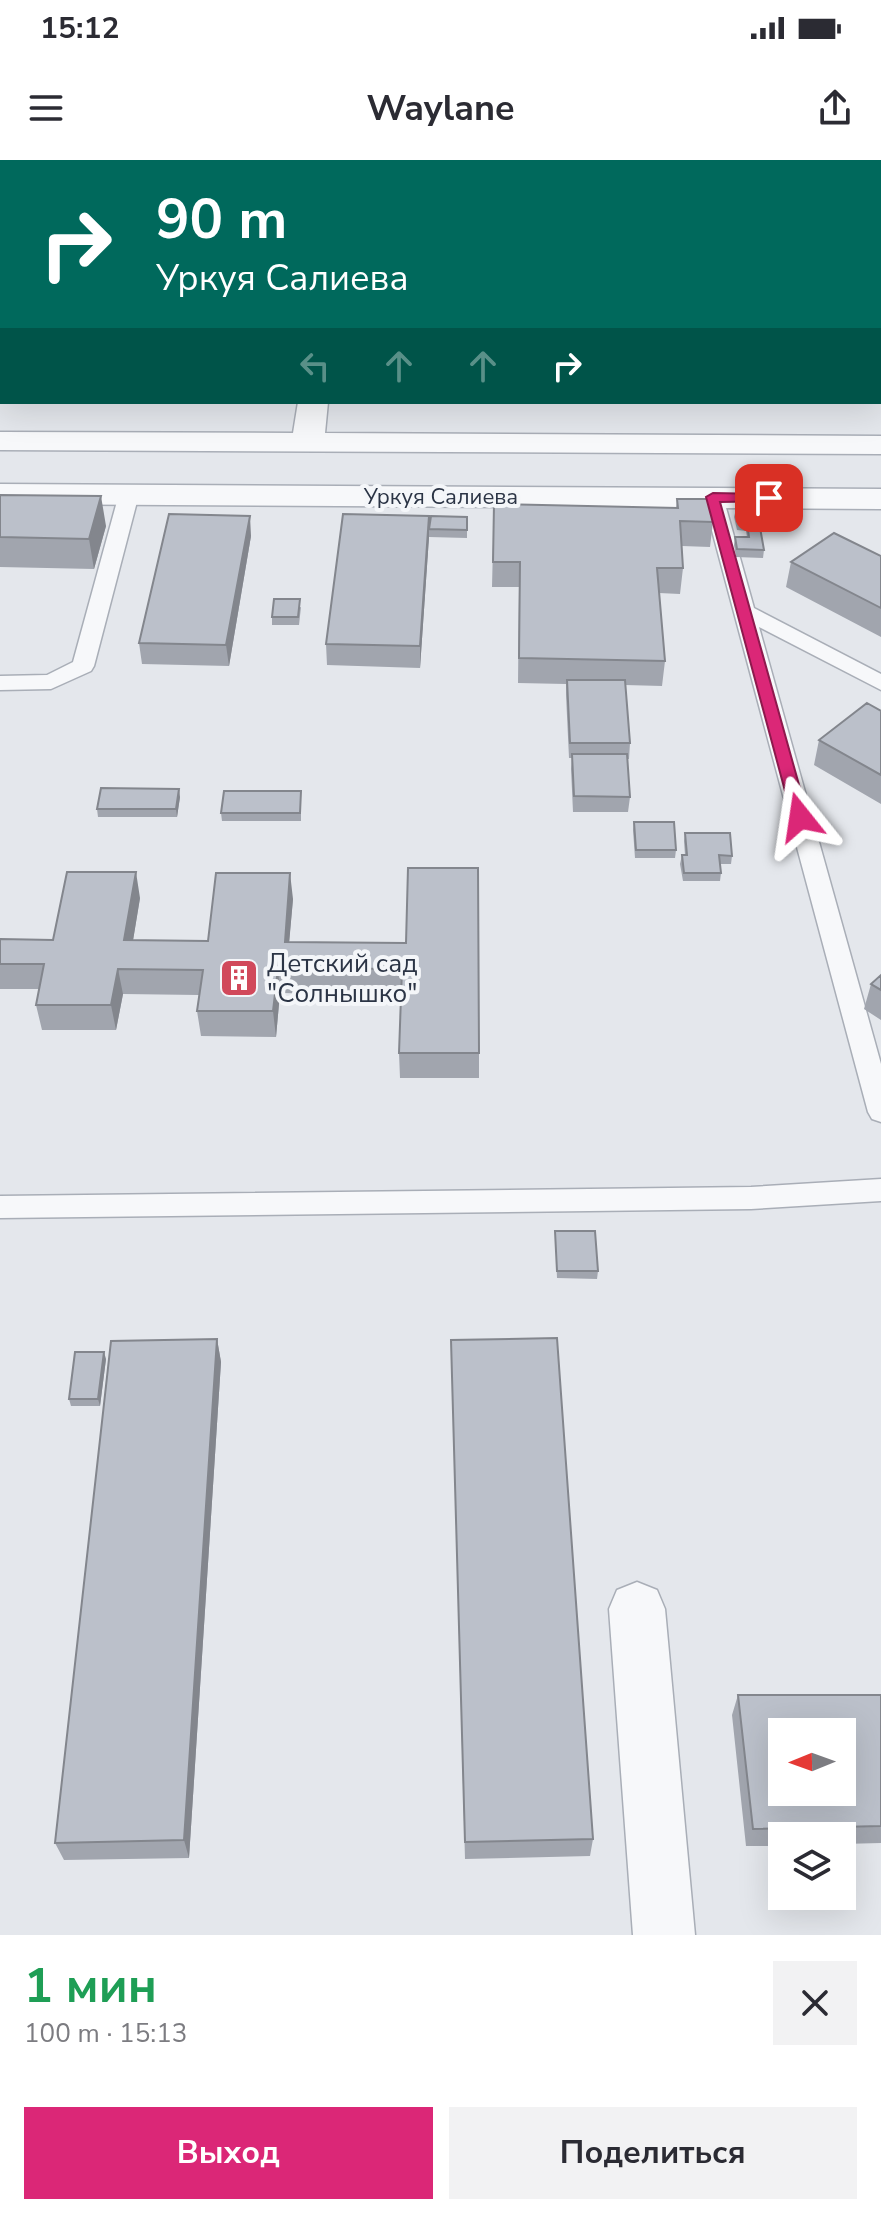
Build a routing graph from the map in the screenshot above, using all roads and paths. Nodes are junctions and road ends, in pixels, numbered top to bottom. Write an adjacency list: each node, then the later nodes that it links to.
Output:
1 (313, 404): 3 (street)
2 (0, 441): 3 (street)
3 (308, 441): 4 (street)
4 (881, 445)
5 (0, 494): 6 (street, Уркуя Салиева)
6 (129, 494): 7 (street, Уркуя Салиева); 10 (lane)
7 (713, 497): 8 (street, Уркуя Салиева); 9 (lane)
8 (881, 499)
9 (744, 611): 11 (lane); 12 (lane)
10 (0, 683)
11 (881, 683)
12 (881, 1112)
13 (881, 1190): 14 (lane)
14 (0, 1207)
15 (637, 1609): 16 (street)
16 (664, 1935)

